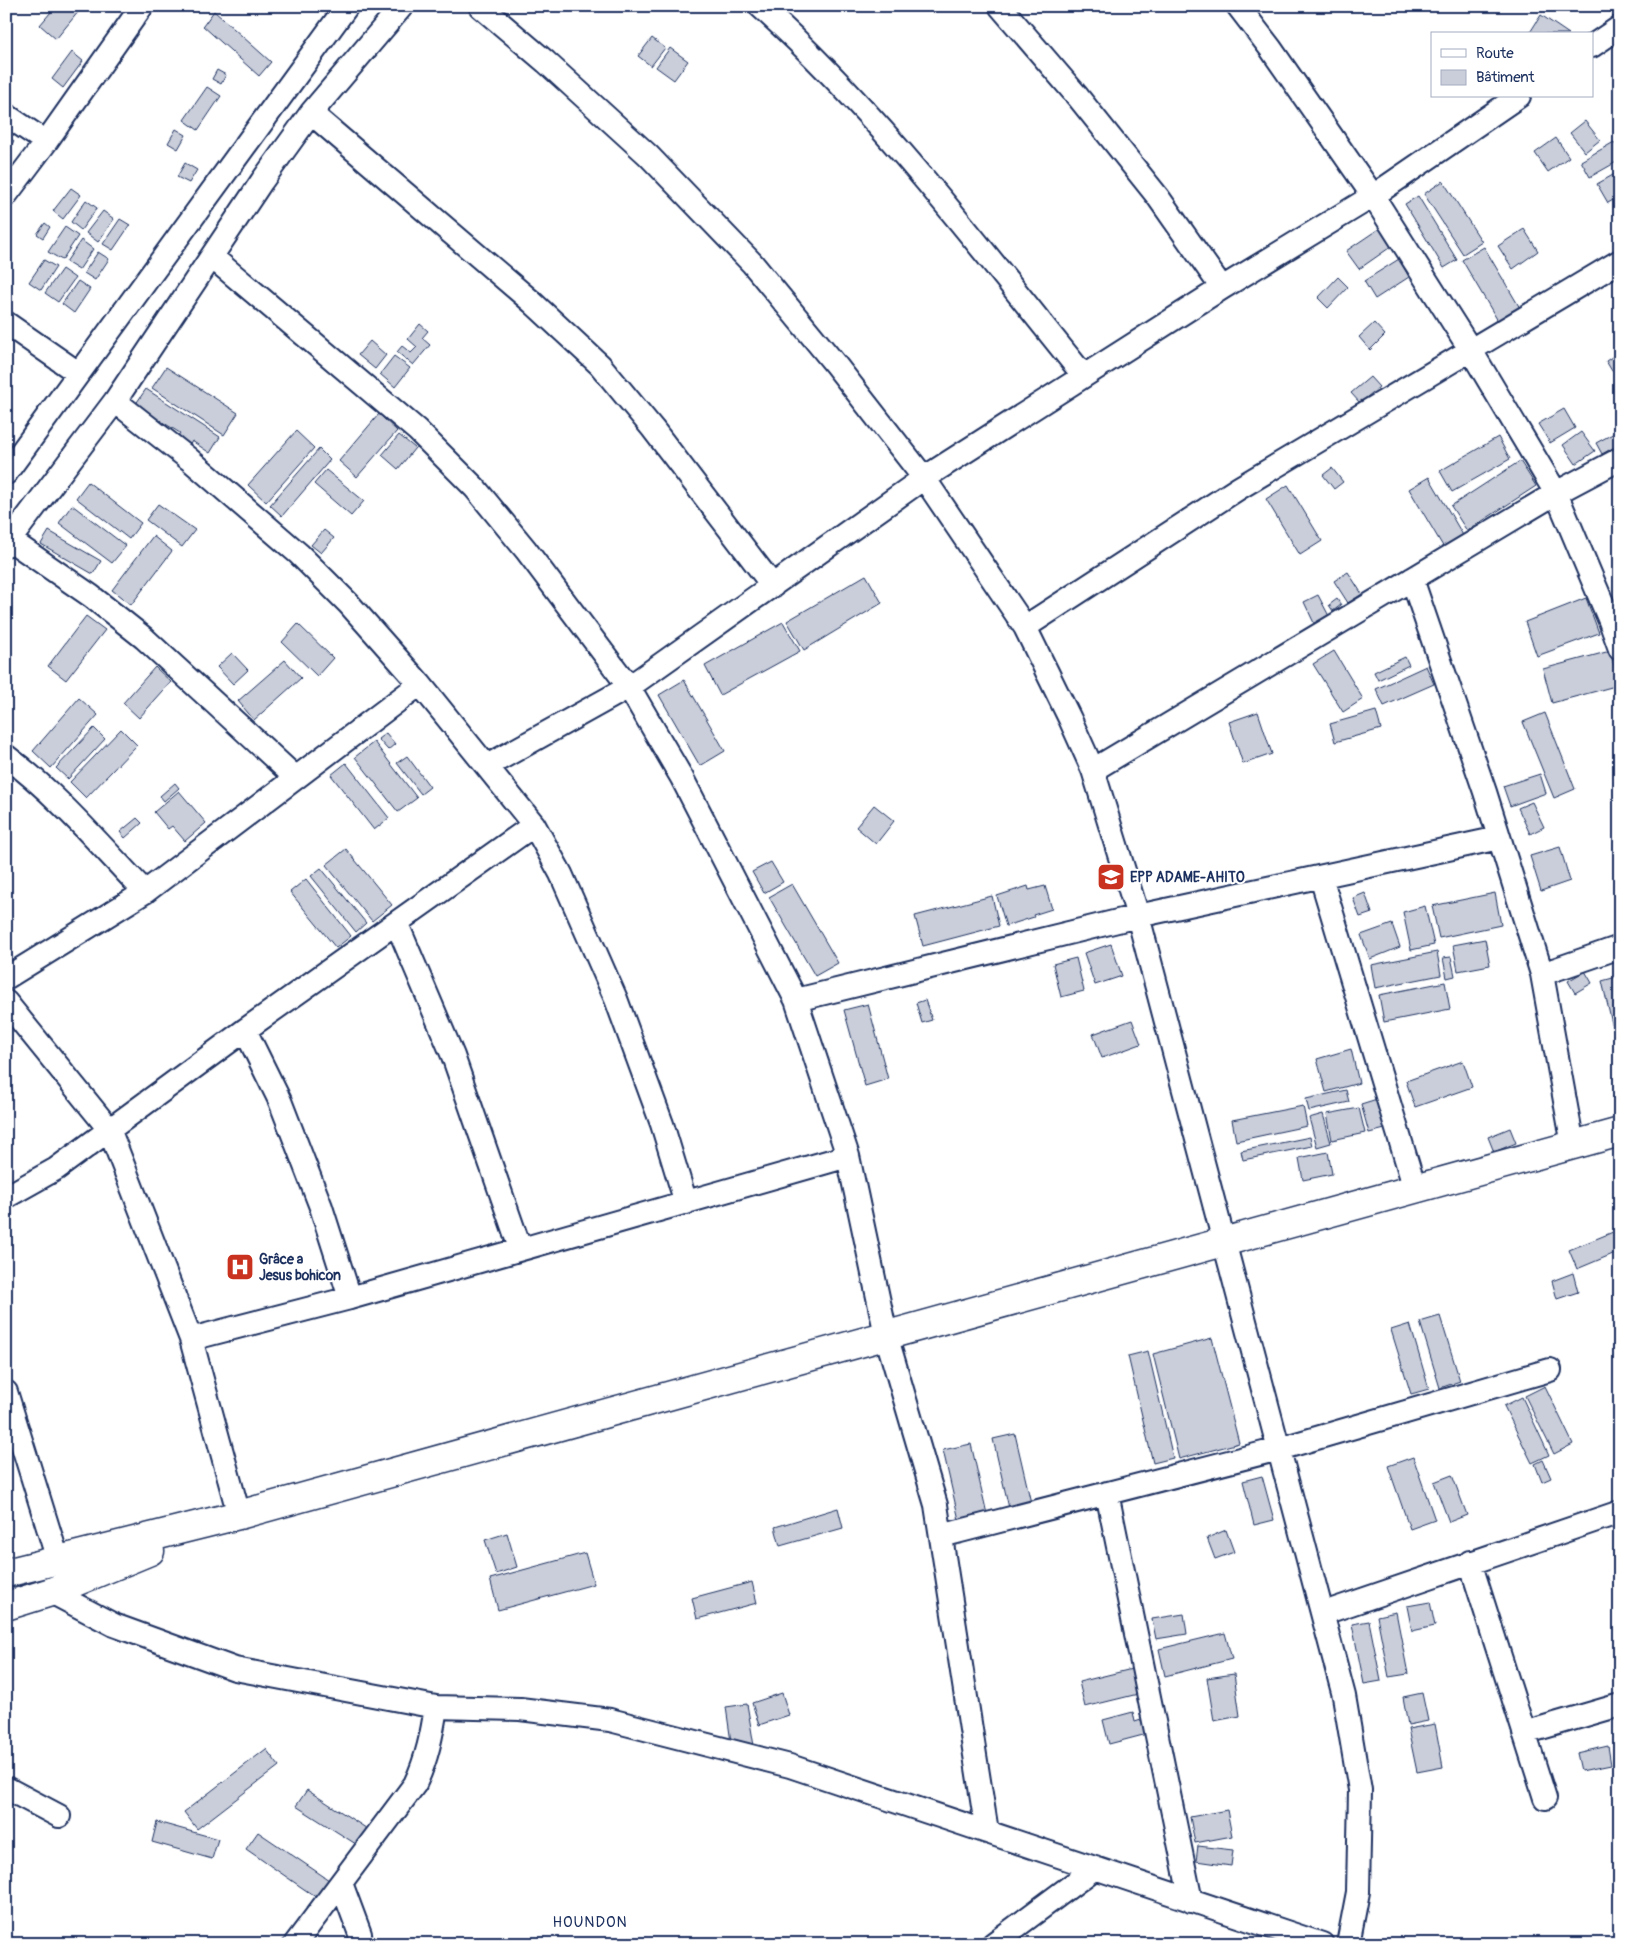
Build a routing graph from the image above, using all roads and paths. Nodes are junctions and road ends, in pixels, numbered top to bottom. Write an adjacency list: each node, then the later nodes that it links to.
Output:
1 (142, 6): 13 (street)
2 (347, 6): 21 (street)
3 (402, 6): 11 (street)
4 (480, 6): 26 (street)
5 (760, 6): 22 (street)
6 (1000, 6): 18 (street)
7 (1238, 6): 15 (street)
8 (1620, 27): 9 (street)
9 (1594, 45)
10 (1515, 98): 15 (street)
11 (311, 113): 16 (street); 30 (street)
12 (6, 115): 13 (street)
13 (46, 142): 14 (street)
14 (6, 195)
15 (1373, 196): 18 (street); 20 (street)
16 (212, 257): 23 (street); 34 (street)
17 (1620, 261): 20 (street)
18 (1222, 288): 22 (street)
19 (6, 323): 21 (street)
20 (1470, 349): 27 (street); 31 (street)
21 (78, 373): 25 (street)
22 (1084, 376): 26 (street)
23 (115, 401): 28 (street); 33 (street)
24 (1620, 459): 27 (street)
25 (6, 473)
26 (924, 478): 30 (street); 31 (street)
27 (1556, 493): 29 (street); 32 (street)
28 (8, 542): 38 (street)
29 (1412, 578): 37 (street); 40 (street)
30 (773, 586): 34 (street)
31 (1025, 627): 37 (street)
32 (1620, 650)
33 (420, 684): 36 (street); 38 (street)
34 (629, 687): 36 (street); 48 (street)
35 (6, 756): 42 (street)
36 (487, 766): 39 (street)
37 (1092, 770): 43 (street)
38 (296, 778): 42 (street)
39 (534, 825): 44 (street); 57 (street)
40 (1499, 838): 41 (street); 46 (street)
41 (1321, 877): 43 (street); 55 (street)
42 (145, 892): 47 (street)
43 (1138, 916): 48 (street); 58 (street)
44 (397, 924): 50 (street); 59 (street)
45 (1620, 947): 46 (street)
46 (1542, 974): 53 (street)
47 (6, 978)
48 (796, 1000): 54 (street)
49 (6, 1002): 51 (street)
50 (245, 1030): 51 (street); 60 (street)
51 (109, 1129): 56 (street); 62 (street)
52 (1620, 1132): 53 (main road)
53 (1573, 1145): 55 (main road)
54 (848, 1156): 57 (street); 61 (street)
55 (1415, 1189): 58 (main road)
56 (6, 1197)
57 (686, 1203): 59 (street)
58 (1224, 1242): 61 (main road); 65 (street)
59 (520, 1248): 60 (street)
60 (350, 1298): 62 (street)
61 (886, 1335): 68 (main road); 69 (street)
62 (191, 1339): 68 (street)
63 (1550, 1370): 65 (street)
64 (6, 1392): 70 (street)
65 (1280, 1449): 66 (street); 75 (street)
66 (1107, 1493): 69 (street); 85 (street)
67 (1620, 1512): 71 (street)
68 (239, 1515): 70 (main road); 73 (main road)
69 (941, 1536): 82 (street)
70 (58, 1560): 72 (main road)
71 (1470, 1562): 75 (street); 78 (street)
72 (6, 1573)
73 (51, 1592): 74 (main road); 77 (street)
74 (6, 1606)
75 (1324, 1613): 90 (street)
76 (1620, 1704): 78 (street)
77 (436, 1707): 82 (street); 84 (street)
78 (1524, 1733): 80 (street)
79 (6, 1788): 81 (street)
80 (1545, 1798)
81 (59, 1816)
82 (987, 1832): 83 (street)
83 (1095, 1868): 85 (street); 88 (street)
84 (341, 1882): 86 (street); 87 (street)
85 (1190, 1901): 89 (street)
86 (295, 1944)
87 (361, 1944)
88 (993, 1944)
89 (1322, 1944)
90 (1348, 1944)

